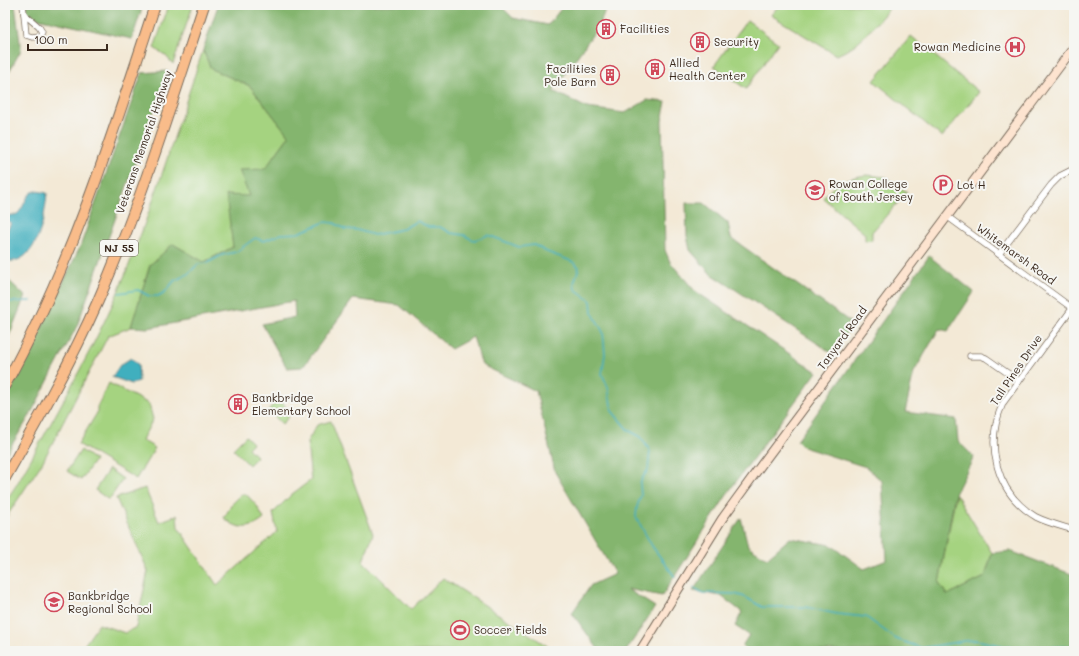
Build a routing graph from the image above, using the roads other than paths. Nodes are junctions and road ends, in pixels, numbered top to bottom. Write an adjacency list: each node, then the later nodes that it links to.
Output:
1 (23, 5): 4 (street)
2 (155, 5): 12 (highway)
3 (204, 5): 13 (highway, Veterans Memorial Highway / NJ 55)
4 (24, 14)
5 (1074, 47): 7 (street, Tanyard Road)
6 (1074, 170): 8 (street)
7 (948, 216): 8 (street, Whitemarsh Road); 15 (street, Tanyard Road)
8 (999, 254): 9 (street, Whitemarsh Road)
9 (1073, 307): 11 (street, Tall Pines Drive)
10 (970, 356): 11 (street)
11 (1018, 381): 14 (street, Tall Pines Drive)
12 (5, 385)
13 (5, 478)
14 (1074, 530)
15 (640, 651)

